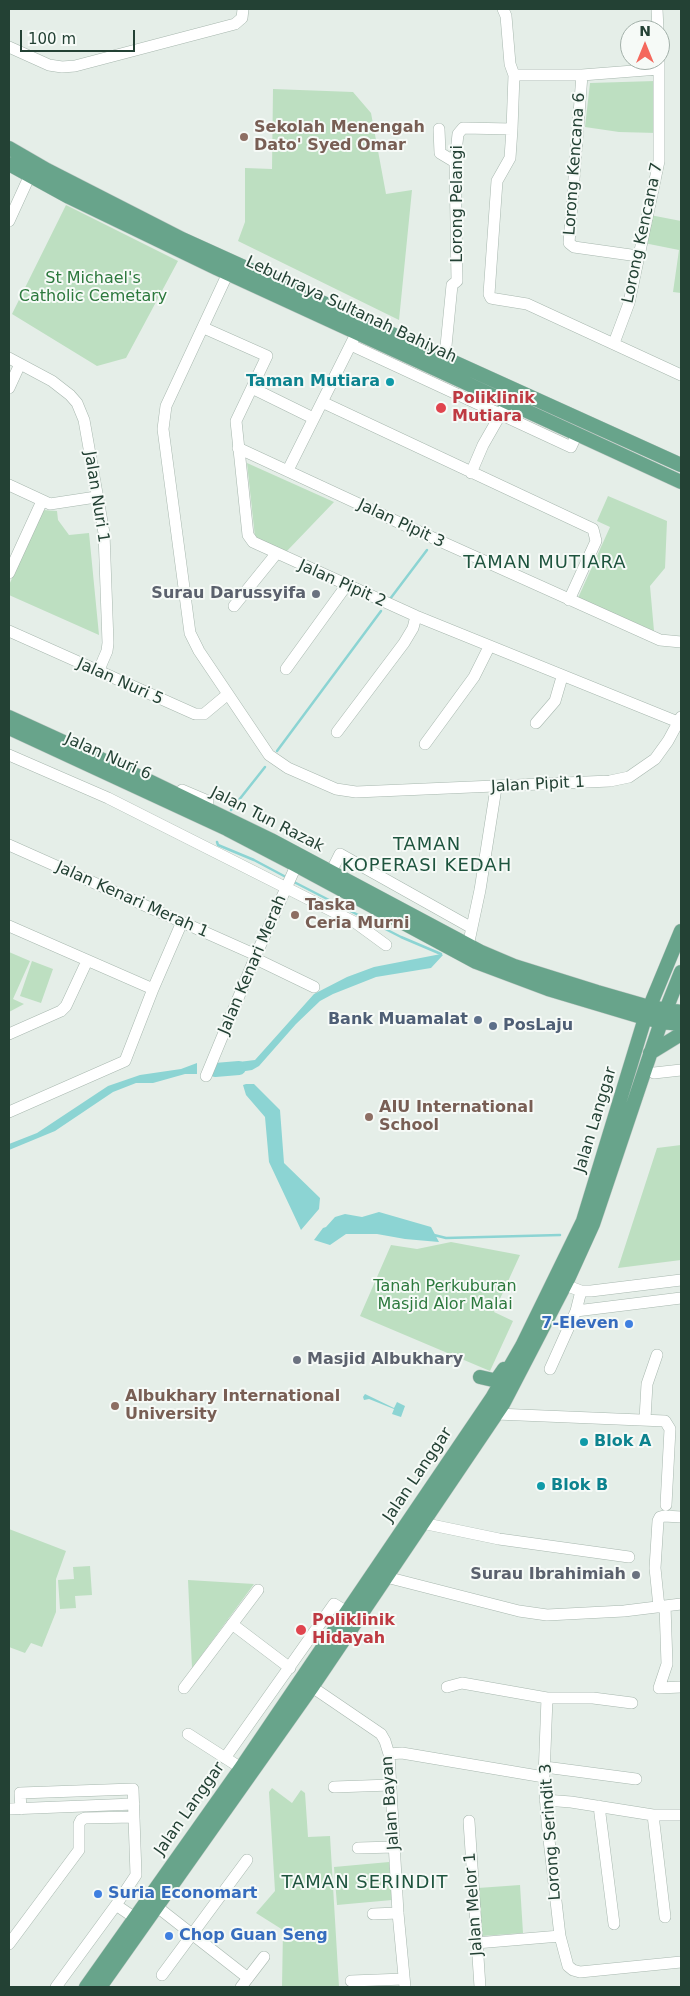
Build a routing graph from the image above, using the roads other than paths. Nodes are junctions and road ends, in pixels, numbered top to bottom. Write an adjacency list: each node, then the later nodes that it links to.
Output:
1 (243, 9): 3 (street)
2 (502, 9): 6 (street)
3 (9, 47)
4 (620, 70): 7 (street)
5 (659, 70): 15 (street, Lorong Kencana 7)
6 (514, 75): 7 (street); 8 (street)
7 (582, 75): 15 (street, Lorong Kencana 6)
8 (512, 128): 11 (street, Lorong Pelangi); 19 (street)
9 (439, 129): 11 (street)
10 (9, 148): 22 (main road, Lebuhraya Sultanah Bahiyah)
11 (455, 162): 22 (street, Lorong Pelangi)
12 (9, 164): 13 (main road, Lebuhraya Sultanah Bahiyah)
13 (30, 175): 14 (street); 16 (main road, Lebuhraya Sultanah Bahiyah)
14 (9, 221)
15 (638, 256): 19 (street, Lorong Kencana 7)
16 (228, 273): 17 (street, Jalan Pipit 1); 18 (main road, Lebuhraya Sultanah Bahiyah)
17 (204, 328): 26 (street, Jalan Pipit 2); 53 (street, Jalan Pipit 1)
18 (358, 332): 20 (street); 28 (main road, Lebuhraya Sultanah Bahiyah)
19 (614, 343): 24 (street)
20 (351, 345): 27 (street); 29 (street)
21 (9, 358): 23 (street, Jalan Nuri 1)
22 (440, 358): 33 (main road, Lebuhraya Sultanah Bahiyah)
23 (20, 364): 25 (street); 39 (street, Jalan Nuri 1)
24 (681, 374)
25 (9, 388)
26 (252, 388): 30 (street); 32 (street, Jalan Pipit 2)
27 (322, 402): 30 (street); 36 (street)
28 (508, 402): 29 (street); 31 (main road, Lebuhraya Sultanah Bahiyah)
29 (500, 415): 31 (street); 36 (street)
30 (313, 418): 34 (street)
31 (577, 434): 35 (main road, Lebuhraya Sultanah Bahiyah)
32 (238, 448): 34 (street, Jalan Pipit 3); 41 (street, Jalan Pipit 2)
33 (681, 466): 35 (main road)
34 (288, 470): 44 (street, Jalan Pipit 3)
35 (655, 470): 37 (main road, Lebuhraya Sultanah Bahiyah)
36 (471, 473): 44 (street)
37 (681, 482)
38 (9, 485): 40 (street)
39 (96, 498): 40 (street); 51 (street, Jalan Nuri 1)
40 (42, 501): 42 (street)
41 (276, 554): 43 (street, Jalan Pipit 2); 45 (street)
42 (9, 573)
43 (346, 586): 46 (street, Jalan Pipit 2); 50 (street)
44 (569, 600): 48 (street, Jalan Pipit 3)
45 (234, 606)
46 (416, 616): 49 (street, Jalan Pipit 2); 59 (street)
47 (9, 631): 51 (street, Jalan Nuri 5)
48 (681, 642)
49 (489, 647): 52 (street, Jalan Pipit 2); 60 (street)
50 (286, 669)
51 (98, 672): 53 (street, Jalan Nuri 5)
52 (562, 676): 56 (street, Jalan Pipit 2); 57 (street)
53 (228, 694): 62 (street, Jalan Pipit 1)
54 (9, 711): 63 (street, Jalan Nuri 6)
55 (9, 717): 63 (main road, Jalan Tun Razak)
56 (680, 719): 62 (street, Jalan Pipit 1)
57 (536, 723)
58 (9, 728): 65 (main road, Jalan Tun Razak)
59 (337, 732)
60 (425, 744)
61 (9, 755): 67 (street)
62 (496, 788): 70 (street)
63 (200, 800): 65 (main road, Jalan Tun Razak)
64 (9, 845): 68 (street, Jalan Kenari Merah 1)
65 (299, 860): 66 (main road, Jalan Tun Razak); 67 (street, Jalan Kenari Merah); 80 (main road, Jalan Tun Razak)
66 (331, 872): 70 (street); 73 (main road, Jalan Tun Razak)
67 (286, 888): 72 (street); 74 (street, Jalan Kenari Merah)
68 (182, 922): 74 (street, Jalan Kenari Merah 1); 78 (street)
69 (9, 926): 75 (street)
70 (472, 928): 73 (street)
71 (681, 931): 80 (main road, Jalan Langgar)
72 (386, 944)
73 (468, 946): 80 (main road, Jalan Tun Razak)
74 (255, 957): 77 (street, Jalan Kenari Merah 1); 88 (street, Jalan Kenari Merah)
75 (87, 961): 78 (street); 83 (street)
76 (681, 972): 81 (main road, Jalan Langgar)
77 (314, 987)
78 (153, 989): 89 (street)
79 (681, 1012): 81 (main road)
80 (647, 1013): 81 (main road); 95 (main road, Jalan Langgar)
81 (663, 1016): 82 (main road); 85 (main road, Jalan Langgar)
82 (681, 1024)
83 (9, 1034)
84 (681, 1034): 85 (main road)
85 (650, 1053): 91 (main road, Jalan Langgar)
86 (681, 1070): 87 (street)
87 (654, 1073)
88 (206, 1076)
89 (9, 1112)
90 (681, 1280): 92 (street)
91 (565, 1285): 92 (street); 99 (main road, Jalan Langgar)
92 (581, 1291): 94 (street)
93 (681, 1298): 94 (street)
94 (576, 1312): 97 (street)
95 (522, 1346): 98 (main road); 109 (main road, Jalan Langgar)
96 (657, 1355): 100 (street)
97 (550, 1368)
98 (480, 1377)
99 (496, 1414): 100 (street); 103 (main road, Jalan Langgar)
100 (645, 1419): 101 (street)
101 (666, 1505)
102 (681, 1517): 108 (street)
103 (422, 1523): 104 (street); 105 (main road, Jalan Langgar)
104 (629, 1557)
105 (386, 1576): 108 (street); 112 (main road, Jalan Langgar)
106 (258, 1590): 110 (street)
107 (681, 1604): 108 (street)
108 (662, 1606): 114 (street)
109 (346, 1612): 111 (street); 121 (main road, Jalan Langgar)
110 (232, 1624): 111 (street); 115 (street)
111 (290, 1668): 120 (street)
112 (312, 1687): 119 (street, Jalan Bayan); 137 (main road, Jalan Langgar)
113 (447, 1687): 116 (street)
114 (681, 1687)
115 (184, 1688)
116 (547, 1698): 117 (street); 122 (street, Lorong Serindit 3)
117 (632, 1703)
118 (188, 1734): 120 (street)
119 (389, 1754): 122 (street); 124 (street, Jalan Bayan)
120 (225, 1758): 121 (street)
121 (240, 1768): 140 (main road, Jalan Langgar)
122 (544, 1772): 123 (street); 126 (street, Lorong Serindit 3)
123 (636, 1779)
124 (391, 1785): 125 (street); 133 (street, Jalan Bayan)
125 (334, 1788)
126 (545, 1800): 127 (street); 144 (street, Lorong Serindit 3)
127 (599, 1806): 129 (street); 142 (street)
128 (15, 1809): 131 (street)
129 (653, 1815): 130 (street); 141 (street)
130 (681, 1816)
131 (134, 1817): 136 (street); 146 (street)
132 (469, 1820): 145 (street, Jalan Melor 1)
133 (394, 1847): 134 (street); 138 (street, Jalan Bayan)
134 (358, 1848)
135 (247, 1860): 143 (street)
136 (116, 1905): 140 (street); 153 (street)
137 (156, 1906): 143 (street); 155 (main road, Jalan Langgar)
138 (398, 1913): 139 (street); 152 (street, Jalan Bayan)
139 (372, 1914)
140 (135, 1918): 154 (main road, Jalan Langgar)
141 (665, 1918)
142 (614, 1924)
143 (193, 1935): 149 (street); 151 (street)
144 (560, 1936): 145 (street); 148 (street, Lorong Serindit 3)
145 (476, 1943): 156 (street, Jalan Melor 1)
146 (9, 1944)
147 (264, 1957): 151 (street)
148 (681, 1962)
149 (162, 1975)
150 (351, 1981): 152 (street)
151 (245, 1983)
152 (404, 1983)
153 (56, 1987)
154 (86, 1987)
155 (100, 1987)
156 (480, 1987)

